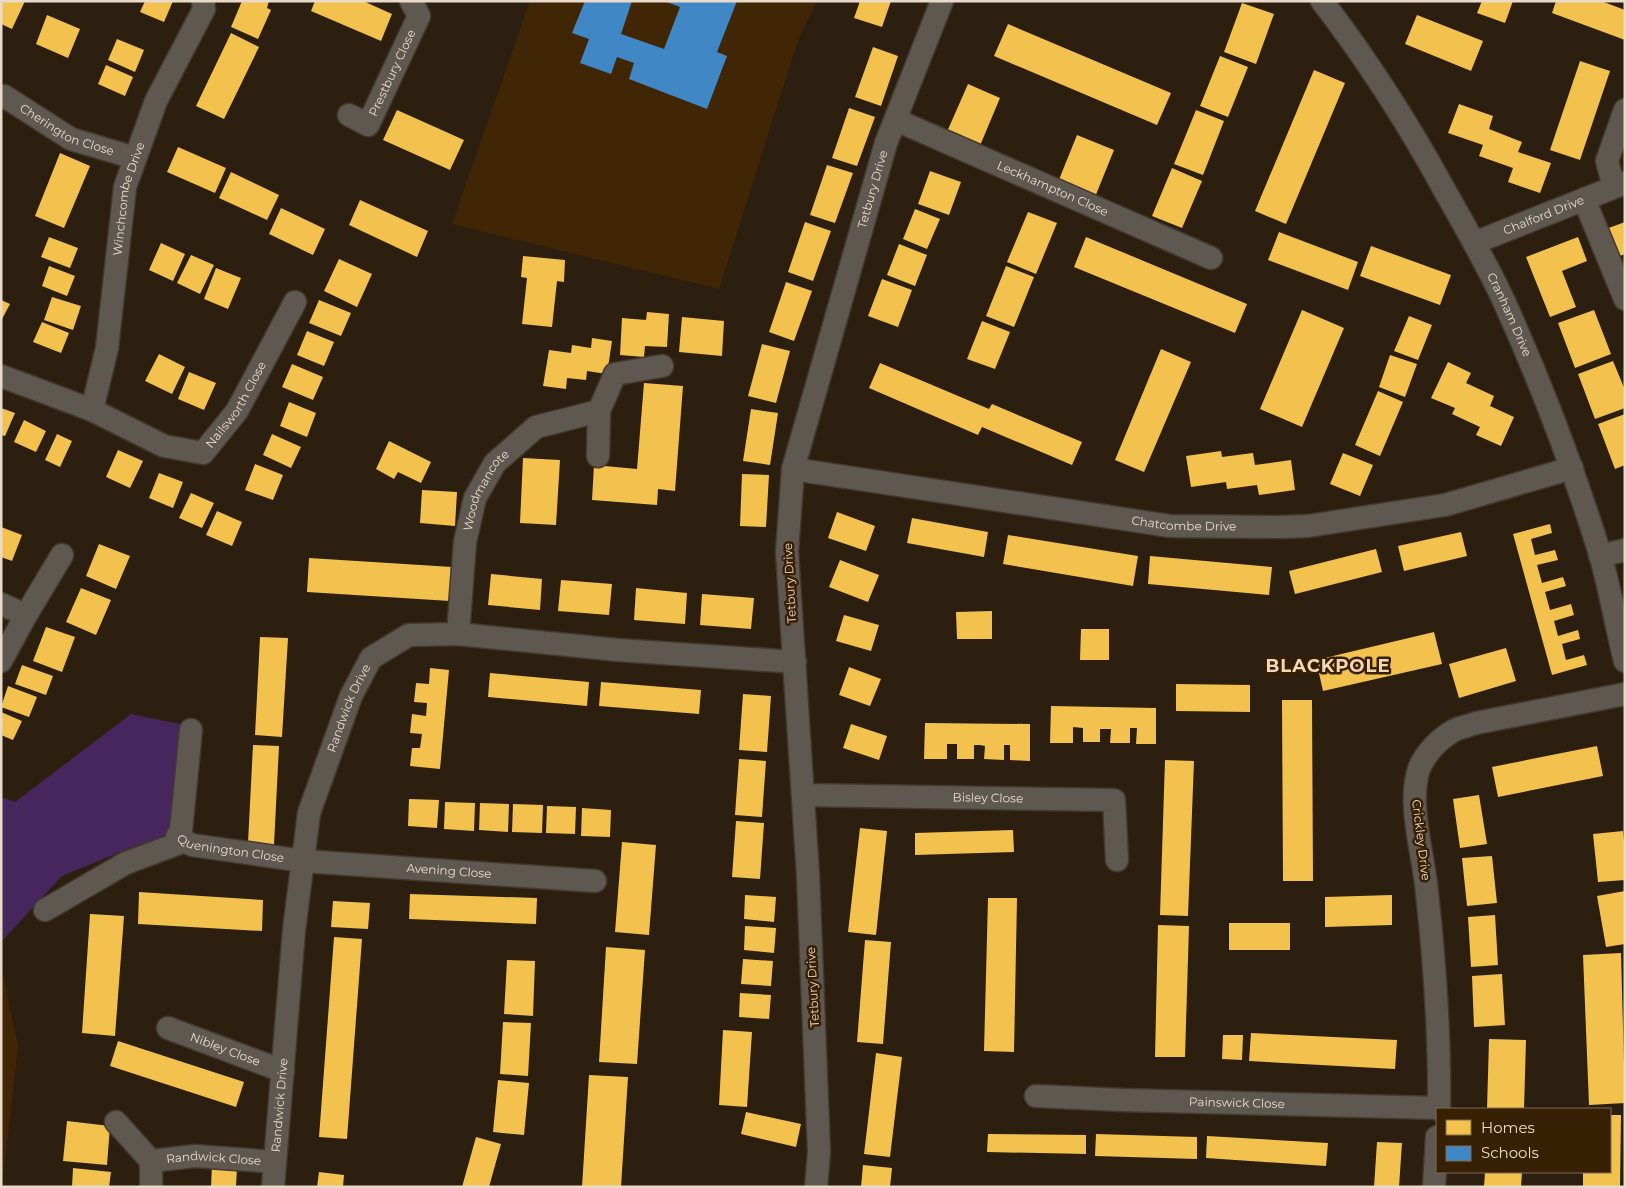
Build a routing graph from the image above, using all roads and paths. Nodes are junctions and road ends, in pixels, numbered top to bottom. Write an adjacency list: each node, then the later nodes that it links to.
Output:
1 (203, 1): 9 (street, Winchcombe Drive)
2 (411, 1): 7 (street, Prestbury Close)
3 (942, 1): 8 (street, Tetbury Drive)
4 (1322, 1): 12 (street, Cranham Drive)
5 (4, 96): 9 (street, Cherington Close)
6 (1625, 110): 10 (street, Chalford Drive)
7 (349, 115)
8 (896, 120): 13 (street, Leckhampton Close); 22 (street, Tetbury Drive)
9 (135, 158): 18 (street, Winchcombe Drive)
10 (1619, 185): 11 (street, Chalford Drive)
11 (1584, 199): 12 (street, Chalford Drive); 14 (street)
12 (1474, 244): 21 (street, Cranham Drive)
13 (1211, 258)
14 (1625, 299)
15 (294, 302): 18 (street, Nailsworth Close)
16 (662, 366): 19 (street)
17 (1, 376): 18 (street)
18 (92, 410)
19 (599, 411): 20 (street); 28 (street, Woodmancote)
20 (598, 456)
21 (1572, 468): 22 (street, Chatcombe Drive); 25 (street, Cranham Drive)
22 (793, 469): 31 (street, Tetbury Drive)
23 (1625, 550): 25 (street)
24 (62, 555): 27 (street)
25 (1600, 556): 30 (street, Cranham Drive)
26 (1, 604): 27 (street)
27 (26, 615): 29 (street)
28 (458, 634): 31 (street, Randwick Drive); 37 (street, Randwick Drive)
29 (1, 661)
30 (1625, 661)
31 (795, 662): 34 (street, Tetbury Drive)
32 (1625, 694): 43 (street, Crickley Drive)
33 (191, 730): 35 (street, Quenington Close)
34 (803, 795): 36 (street, Bisley Close); 50 (street, Tetbury Drive)
35 (186, 841): 37 (street, Quenington Close); 39 (street)
36 (1116, 860)
37 (303, 861): 38 (street, Avening Close); 41 (street, Randwick Drive)
38 (595, 881)
39 (45, 910)
40 (168, 1028): 41 (street, Nibley Close)
41 (283, 1071): 47 (street, Randwick Drive)
42 (1036, 1096): 43 (street, Painswick Close)
43 (1439, 1108)
44 (116, 1122): 46 (street, Randwick Close)
45 (1436, 1154): 51 (street)
46 (151, 1161): 47 (street, Randwick Close); 48 (street, Randwick Close)
47 (275, 1162): 49 (street, Randwick Drive)
48 (151, 1187)
49 (273, 1187)
50 (816, 1187)
51 (1434, 1187)

